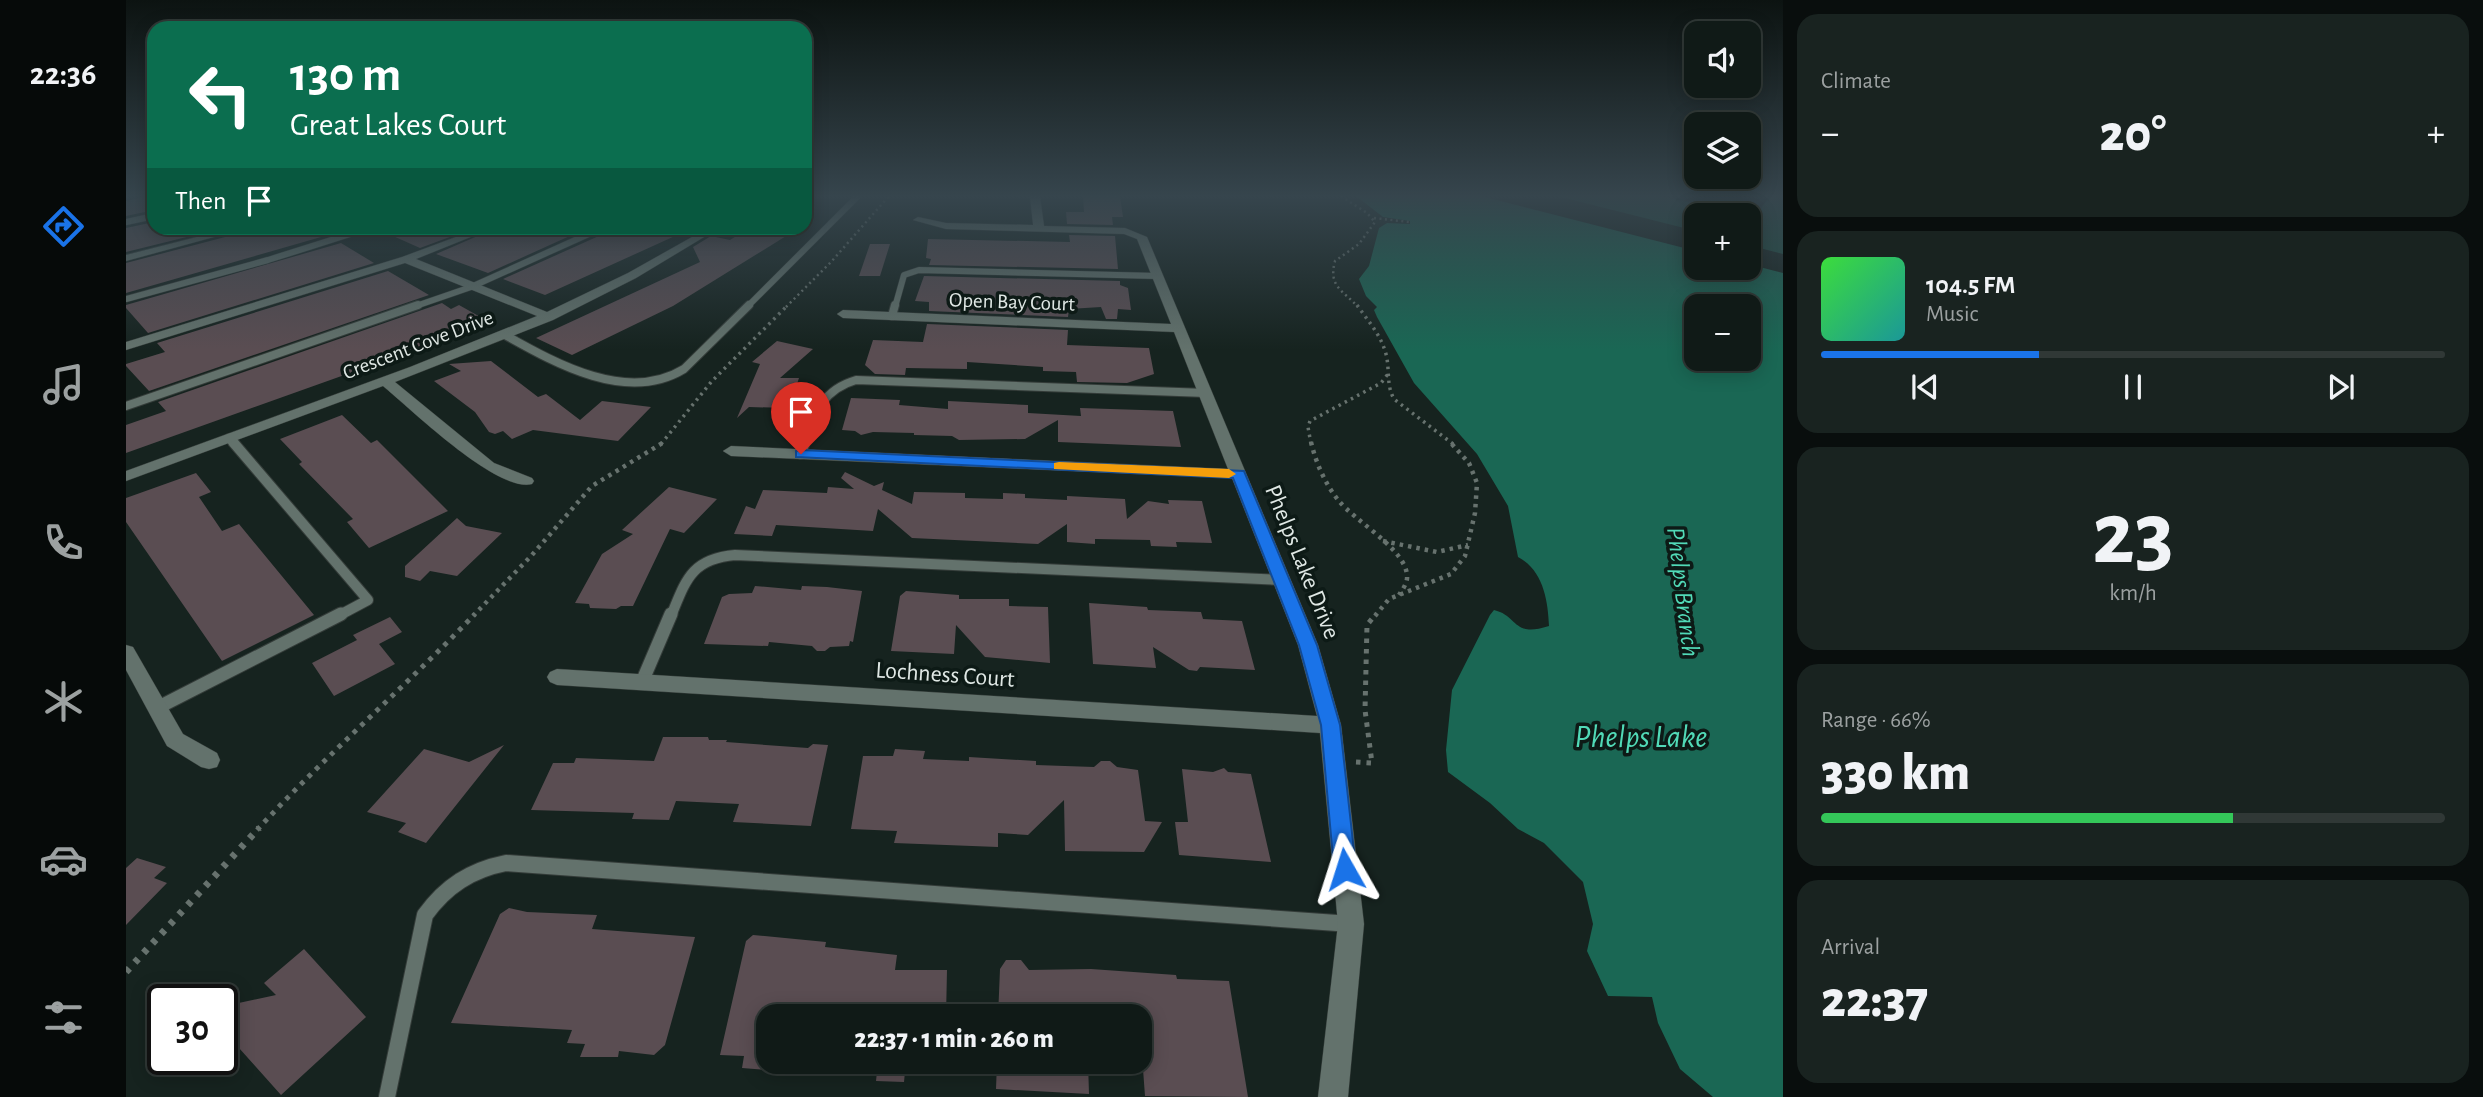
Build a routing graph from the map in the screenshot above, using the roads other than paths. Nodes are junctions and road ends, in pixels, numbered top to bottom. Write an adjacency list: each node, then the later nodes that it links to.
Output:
1 (168, 247): 8 (street)
2 (308, 247): 12 (lane)
3 (437, 247): 9 (street)
4 (559, 247): 11 (lane)
5 (681, 247): 15 (street, Crescent Cove Drive)
6 (807, 247): 17 (lane)
7 (1146, 247): 10 (street, Phelps Lake Drive)
8 (126, 258)
9 (406, 259): 11 (street); 18 (street)
10 (1158, 275): 14 (lane); 16 (street, Phelps Lake Drive)
11 (471, 287): 15 (street); 21 (lane)
12 (126, 299)
13 (843, 314): 14 (street, Open Bay Court)
14 (892, 316): 16 (street, Open Bay Court)
15 (549, 317): 17 (street, Crescent Cove Drive)
16 (1179, 328): 20 (street, Phelps Lake Drive)
17 (505, 335): 19 (street, Crescent Cove Drive)
18 (126, 346)
19 (385, 381): 22 (street, Crescent Cove Drive); 27 (street)
20 (1206, 393): 24 (lane); 25 (street, Phelps Lake Drive)
21 (126, 406)
22 (229, 438): 26 (street, Crescent Cove Drive); 32 (lane)
23 (731, 451): 24 (street)
24 (801, 454): 25 (street)
25 (1239, 474): 28 (street, Phelps Lake Drive)
26 (126, 476)
27 (526, 481)
28 (1282, 580): 31 (lane); 33 (street, Phelps Lake Drive)
29 (126, 652): 32 (street)
30 (557, 677): 31 (street, Lochness Court)
31 (642, 682): 33 (street, Lochness Court)
32 (157, 708): 34 (street)
33 (1330, 725): 35 (street, Phelps Lake Drive)
34 (209, 760)
35 (1351, 924): 36 (lane); 37 (street, Phelps Lake Drive)
36 (387, 1097)
37 (1333, 1097)

